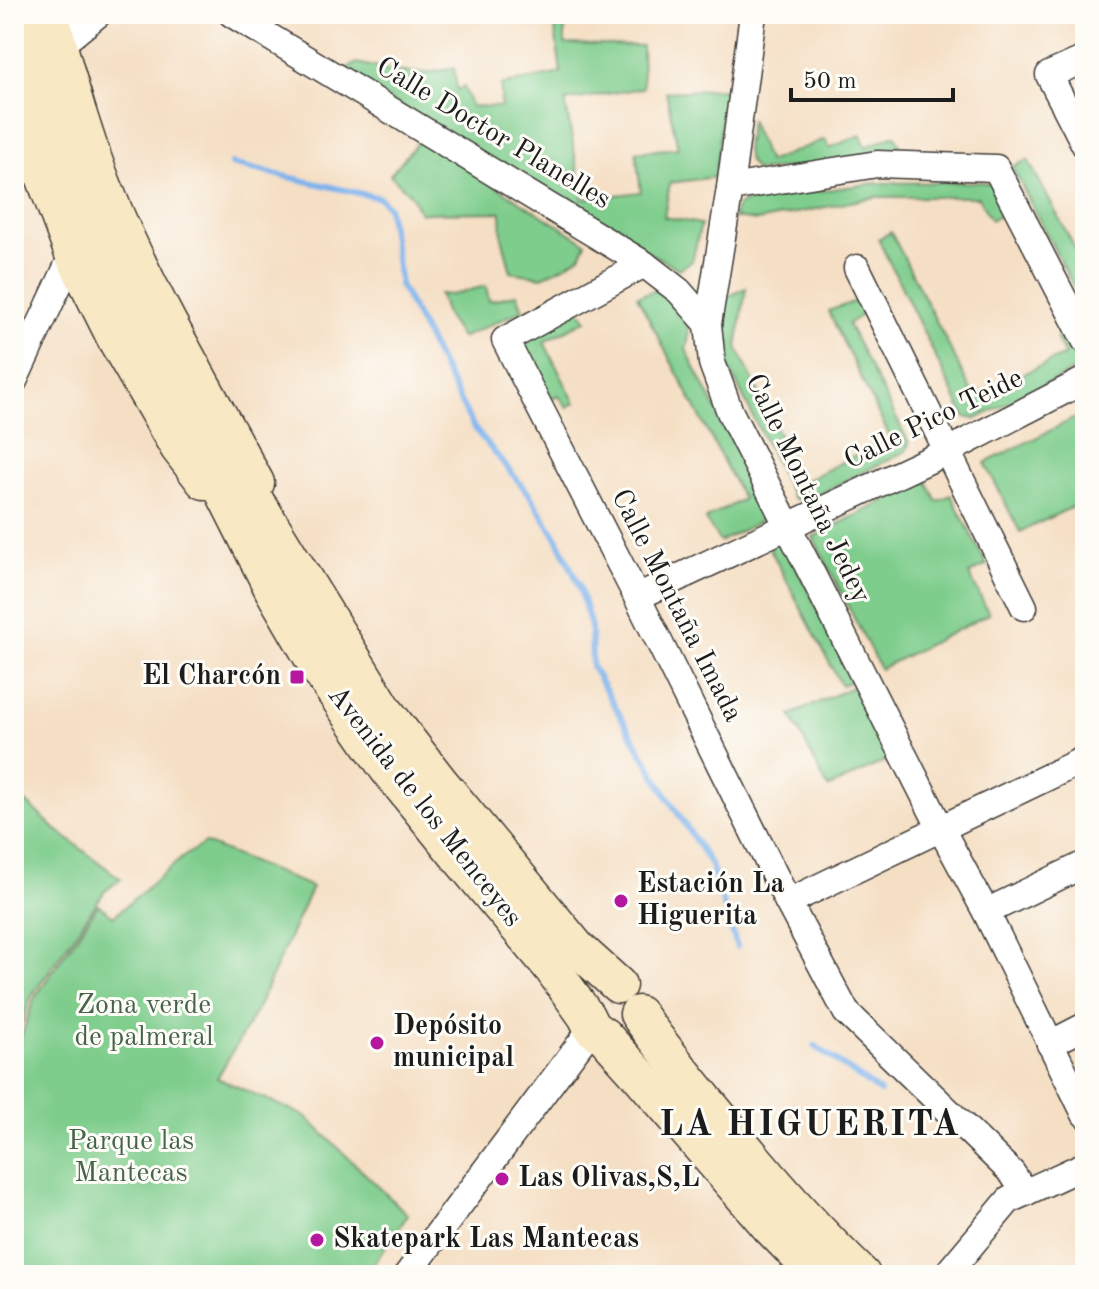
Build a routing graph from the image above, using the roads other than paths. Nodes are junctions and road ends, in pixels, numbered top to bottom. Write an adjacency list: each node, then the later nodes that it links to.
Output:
1 (22, 14): 17 (main road)
2 (98, 14): 5 (street)
3 (232, 14): 11 (street, Calle Doctor Planelles)
4 (753, 14): 9 (street, Calle Montaña Jedey)
5 (55, 30): 22 (main road)
6 (1085, 59): 8 (street)
7 (14, 85): 10 (main road)
8 (1085, 145)
9 (730, 188): 13 (street, Calle Montaña Jedey); 14 (street)
10 (73, 254): 16 (street); 20 (main road)
11 (644, 264): 13 (street, Calle Doctor Planelles); 21 (street, Calle Montaña Imada)
12 (857, 268): 18 (street)
13 (708, 324): 19 (street, Calle Montaña Jedey)
14 (1085, 340)
15 (1085, 380): 18 (street, Calle Pico Teide)
16 (14, 381)
17 (193, 418): 20 (main road); 22 (main road)
18 (946, 452): 19 (street, Calle Pico Teide); 23 (street)
19 (787, 526): 21 (street, Calle Pico Teide); 25 (street, Calle Montaña Jedey)
20 (273, 590): 31 (main road, Avenida de los Menceyes)
21 (637, 597): 27 (street, Calle Montaña Imada)
22 (317, 601): 29 (main road, Avenida de los Menceyes)
23 (1024, 607)
24 (1085, 759): 25 (street)
25 (940, 827): 27 (street); 28 (street, Calle Montaña Jedey)
26 (1085, 864): 28 (street)
27 (788, 902): 35 (street, Calle Montaña Imada)
28 (986, 912): 32 (street, Calle Montaña Jedey)
29 (628, 1000): 31 (main road); 38 (main road, Avenida de los Menceyes)
30 (1085, 1026): 32 (street)
31 (594, 1027): 36 (street); 37 (main road, Avenida de los Menceyes)
32 (1050, 1044): 33 (street, Calle Montaña Jedey)
33 (1085, 1114)
34 (1085, 1165): 35 (street)
35 (1025, 1193): 39 (street)
36 (417, 1271)
37 (817, 1275)
38 (862, 1275)
39 (946, 1275)

